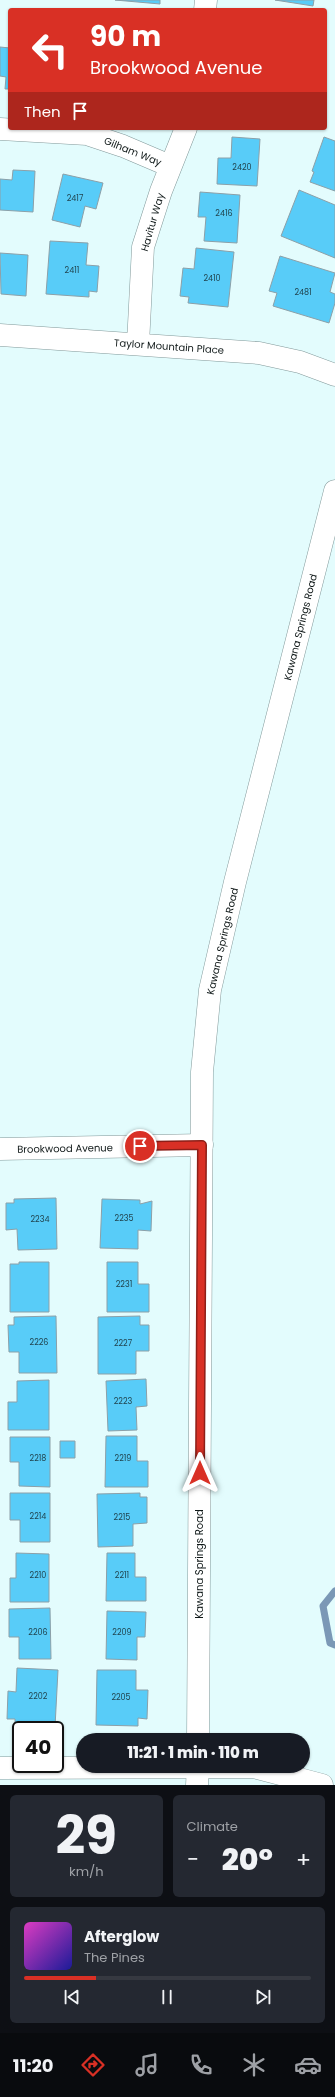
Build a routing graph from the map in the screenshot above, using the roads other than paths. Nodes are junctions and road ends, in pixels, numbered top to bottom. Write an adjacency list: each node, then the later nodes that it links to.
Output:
1 (17, 130): 3 (street, Gilham Way)
2 (185, 130): 3 (street, Havitur Way)
3 (170, 166): 5 (street, Havitur Way)
4 (0, 335): 5 (street, Taylor Mountain Place)
5 (138, 344): 6 (street, Taylor Mountain Place)
6 (335, 375)
7 (335, 491): 8 (street, Kawana Springs Road)
8 (202, 1145): 9 (street, Brookwood Avenue); 10 (street, Kawana Springs Road)
9 (0, 1149)
10 (198, 1733)
11 (76, 1767): 12 (street)
12 (0, 1768)
13 (198, 1773): 15 (street)
14 (277, 1773): 16 (street)
15 (197, 1785)
16 (322, 1785)

